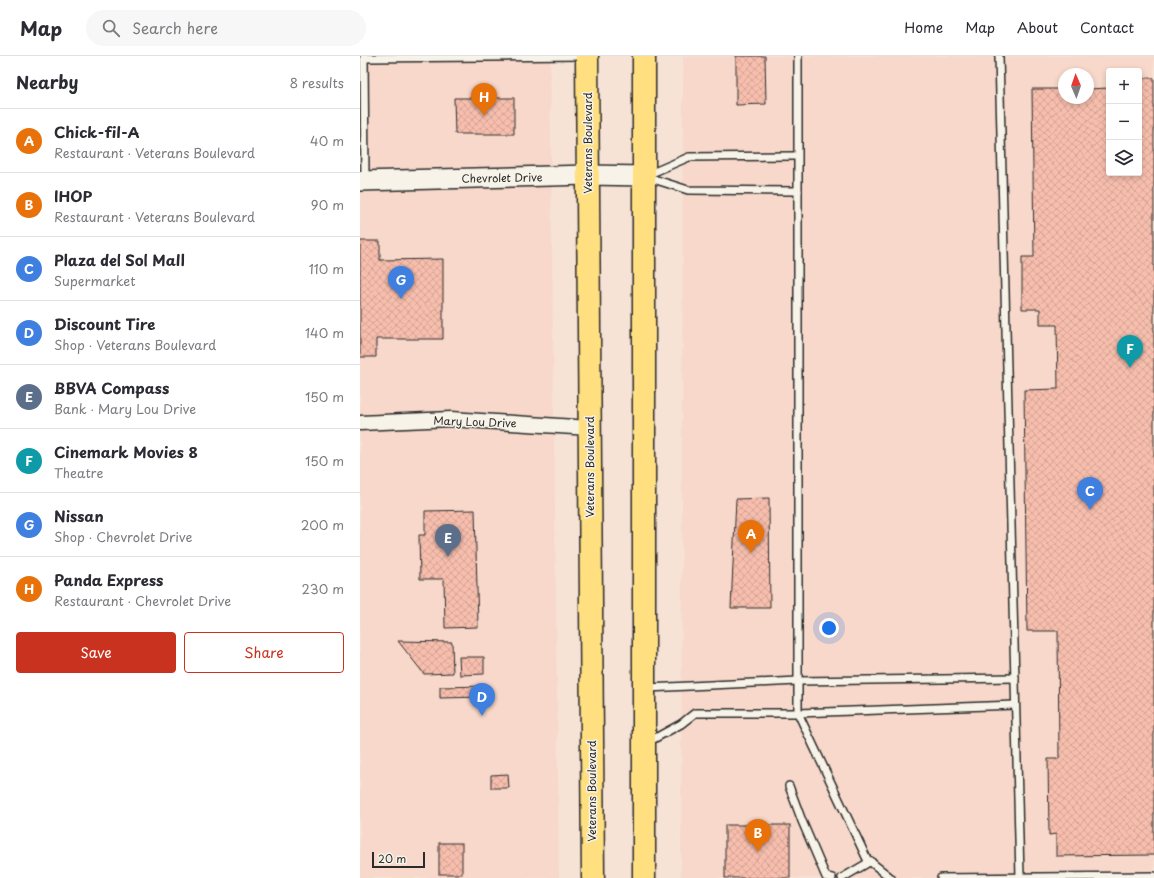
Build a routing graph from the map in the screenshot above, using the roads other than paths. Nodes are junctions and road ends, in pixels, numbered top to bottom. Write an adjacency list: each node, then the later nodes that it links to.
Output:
1 (587, 56): 5 (lane); 7 (main road, Veterans Boulevard)
2 (644, 56): 8 (main road)
3 (798, 56): 6 (lane)
4 (999, 56): 13 (lane)
5 (364, 57): 9 (lane)
6 (798, 156): 8 (lane); 10 (lane)
7 (588, 176): 8 (main road, Chevrolet Drive); 9 (main road, Chevrolet Drive); 12 (main road, Veterans Boulevard)
8 (645, 176): 10 (lane); 15 (main road)
9 (362, 181)
10 (798, 191): 14 (lane)
11 (360, 423): 12 (street, Mary Lou Drive)
12 (590, 428): 23 (main road, Veterans Boulevard)
13 (1014, 678): 14 (lane); 16 (lane)
14 (798, 681): 15 (lane); 17 (lane)
15 (644, 688): 18 (main road)
16 (1015, 705): 17 (lane); 22 (lane)
17 (798, 713): 18 (lane); 20 (lane)
18 (644, 744): 24 (main road)
19 (789, 786): 25 (lane)
20 (871, 862): 26 (lane); 27 (lane)
21 (1154, 876): 22 (lane)
22 (1020, 877): 29 (lane)
23 (593, 878)
24 (644, 878)
25 (832, 878)
26 (842, 878)
27 (891, 878)
28 (941, 878): 29 (lane)
29 (993, 878)

